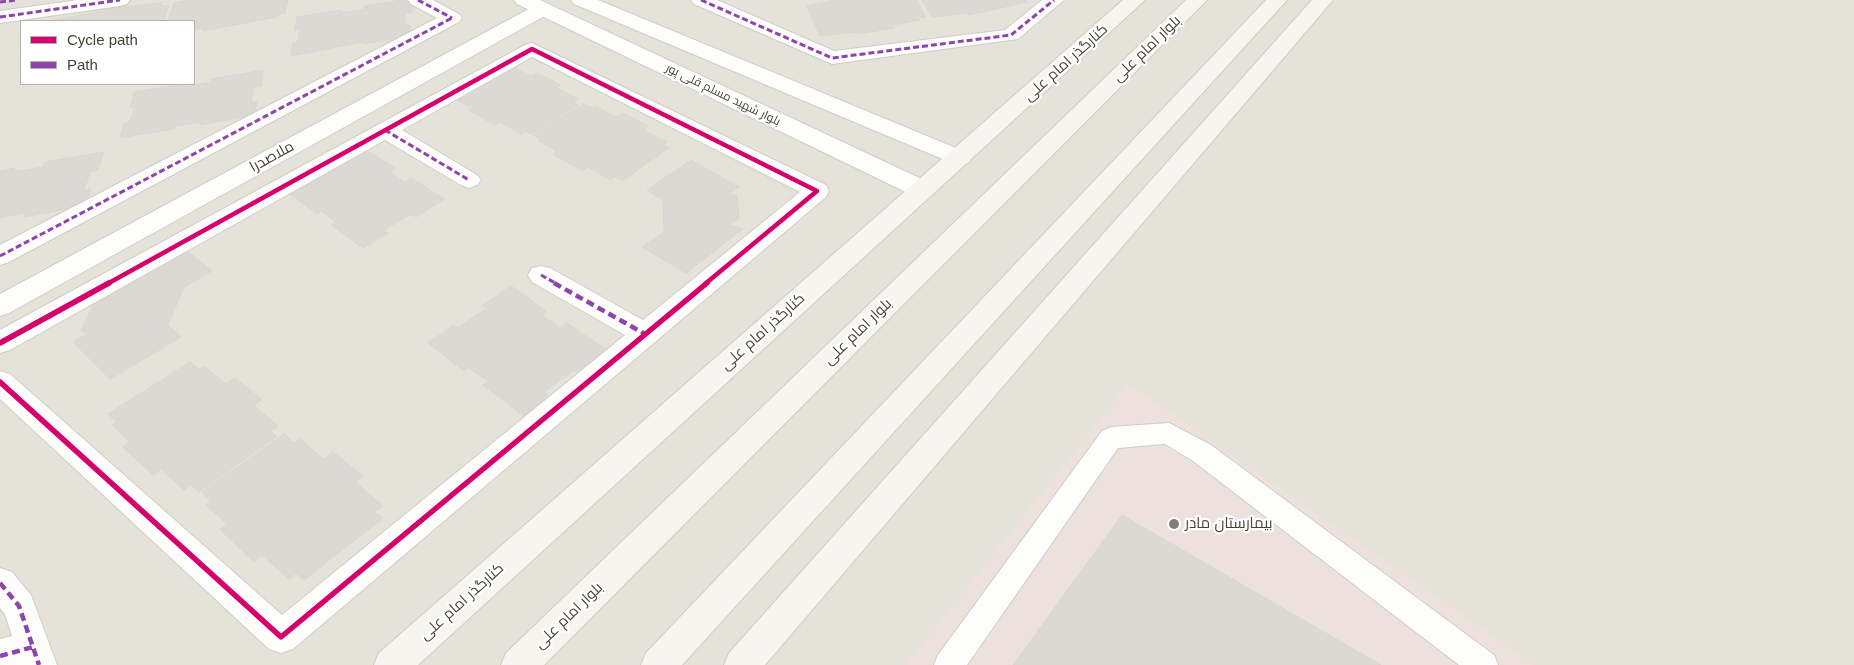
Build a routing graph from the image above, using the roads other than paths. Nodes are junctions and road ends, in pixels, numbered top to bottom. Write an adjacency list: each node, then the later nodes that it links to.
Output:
1 (16, 0): 11 (street)
2 (120, 0): 13 (street)
3 (418, 0): 18 (street)
4 (581, 0): 15 (street, بلوار شهید مسلم قلی پور)
5 (701, 0): 6 (street)
6 (1054, 0)
7 (1135, 0): 15 (main road, کنارگذر امام علی)
8 (1197, 0): 28 (main road, بلوار امام علی)
9 (1277, 0): 29 (main road)
10 (1323, 0): 30 (main road)
11 (0, 2)
12 (542, 3): 17 (street, بلوار شهید مسلم قلی پور); 20 (street, ملاصدرا)
13 (0, 17)
14 (385, 130): 16 (street); 21 (street); 22 (street)
15 (960, 158): 17 (main road, کنارگذر امام علی)
16 (469, 180)
17 (921, 189): 27 (main road, کنارگذر امام علی)
18 (0, 256)
19 (542, 275): 21 (street)
20 (0, 306)
21 (645, 334): 23 (street)
22 (0, 343)
23 (0, 382)
24 (0, 583): 26 (street)
25 (0, 656): 26 (street)
26 (36, 656)
27 (392, 665)
28 (519, 665)
29 (659, 665)
30 (742, 665)
31 (949, 665): 32 (lane)
32 (1483, 665)

